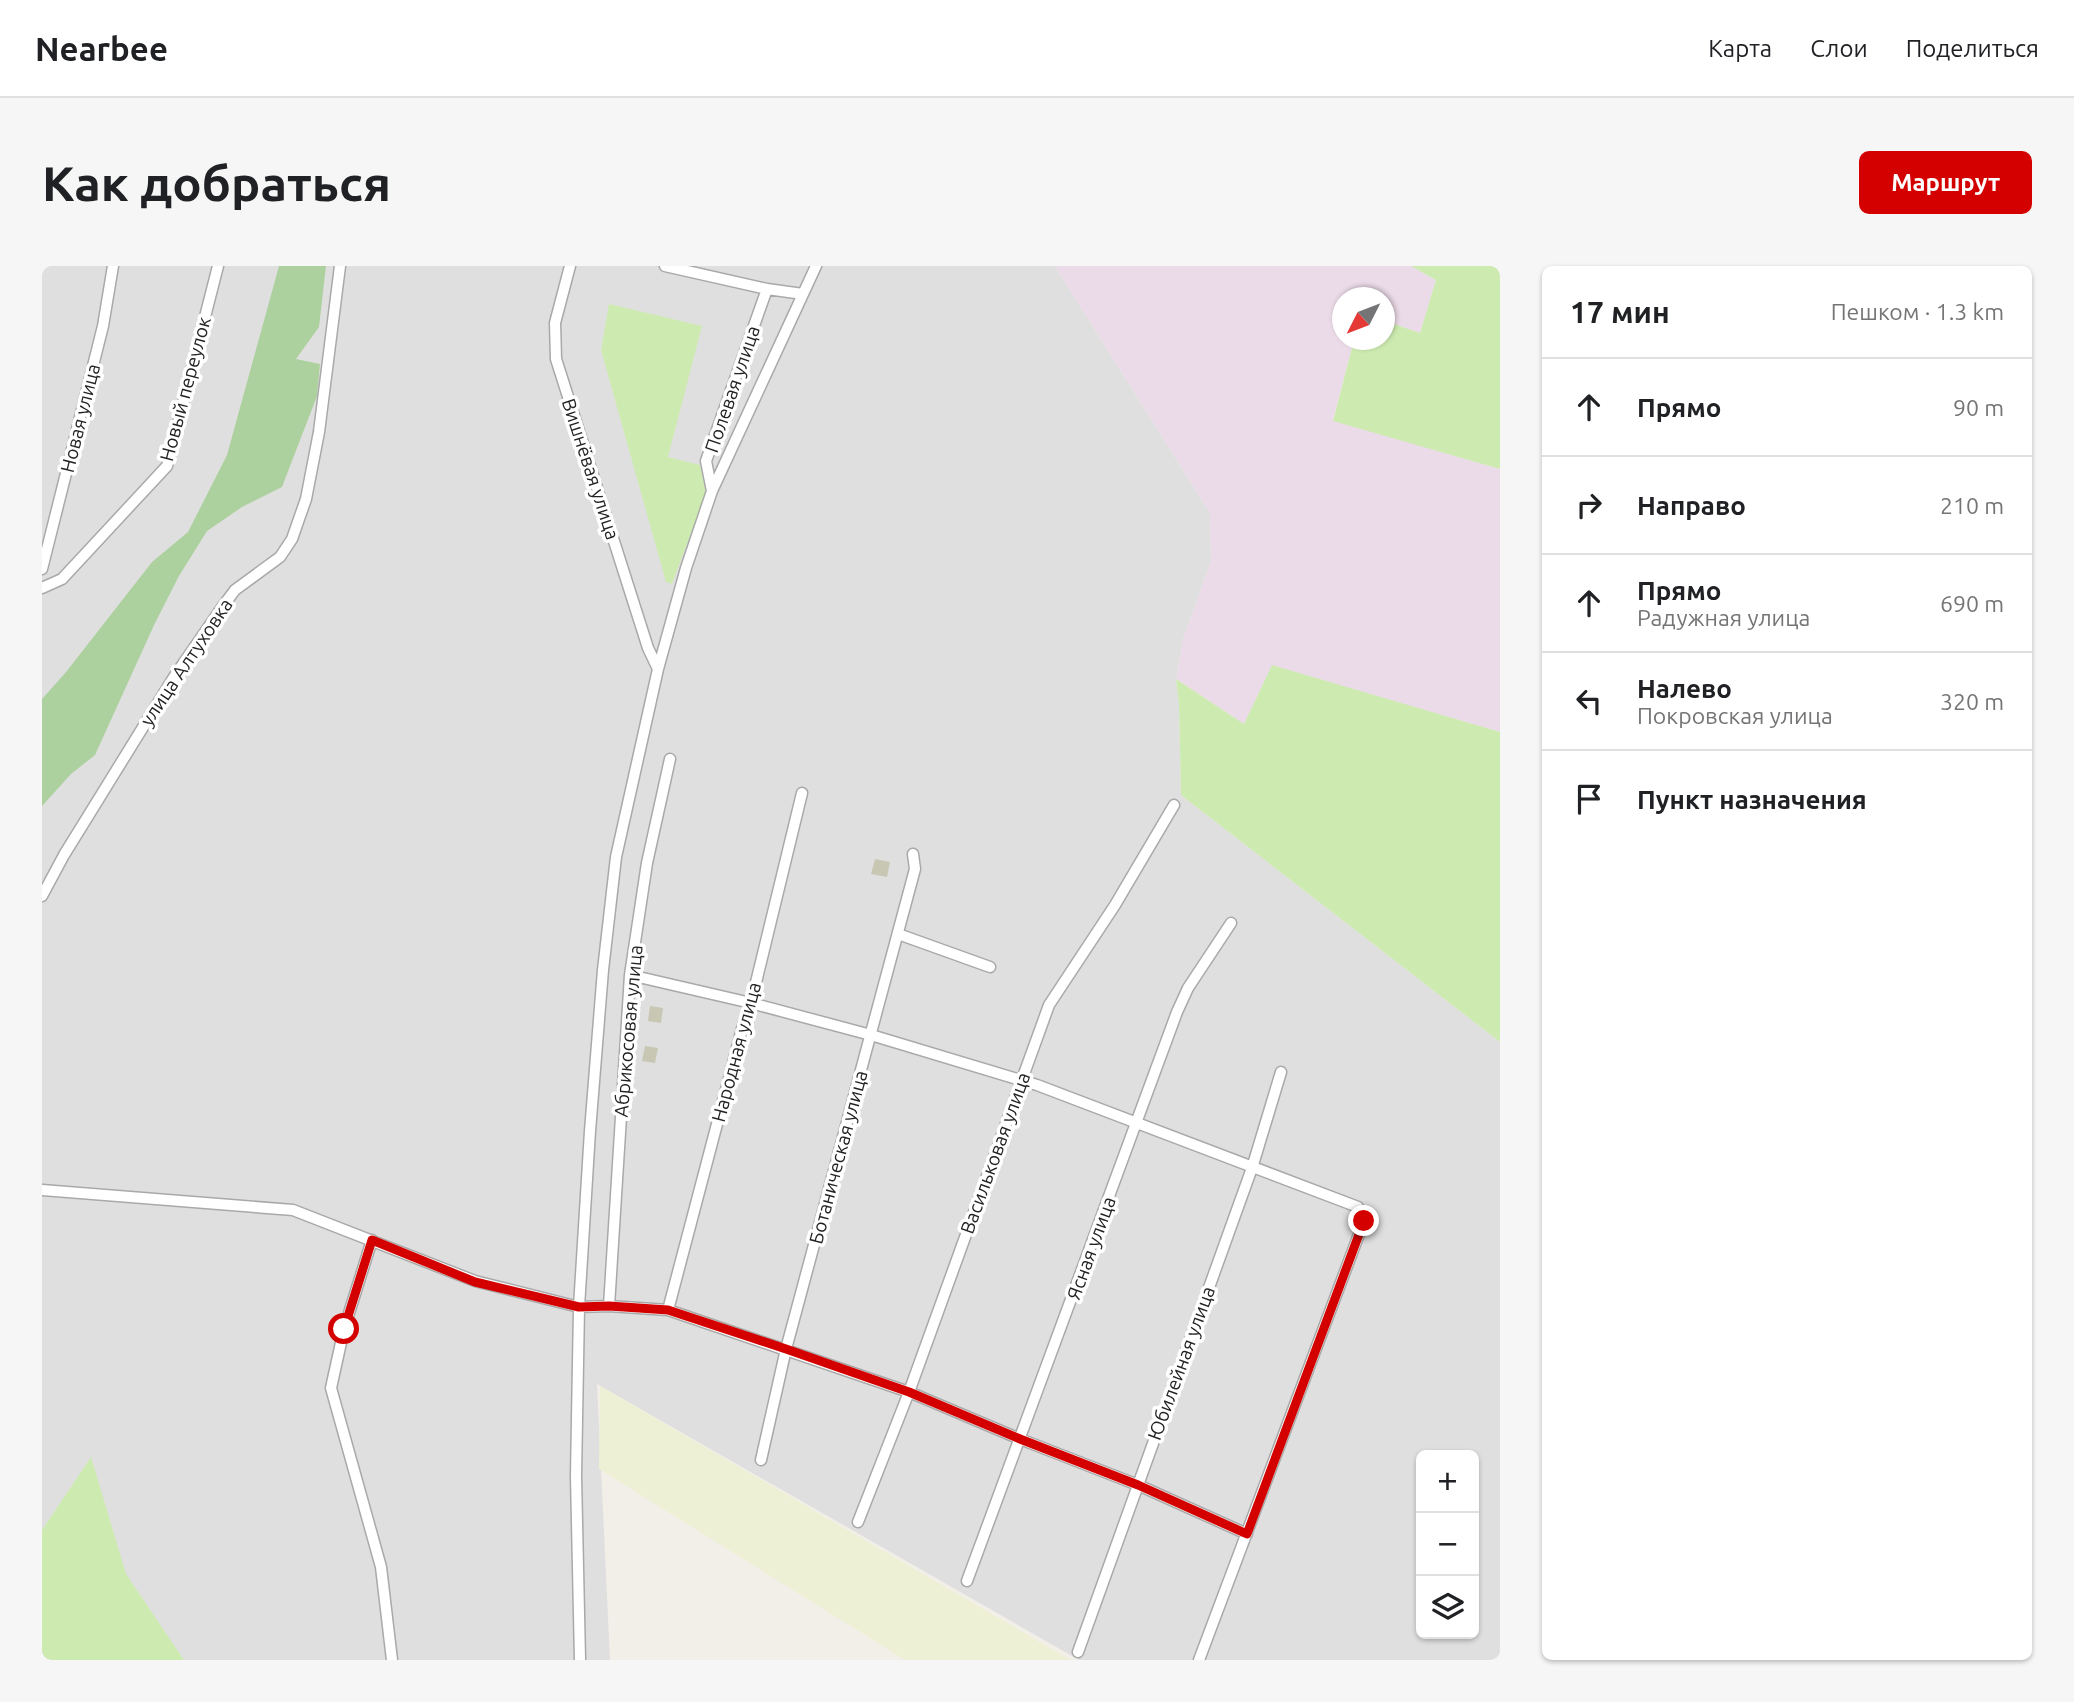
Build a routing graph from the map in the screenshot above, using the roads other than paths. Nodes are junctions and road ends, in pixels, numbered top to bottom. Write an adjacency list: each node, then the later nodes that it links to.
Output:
1 (113, 266): 10 (street, Новая улица)
2 (218, 266): 11 (street, Новый переулок)
3 (340, 266): 17 (street, улица Алтуховка)
4 (570, 266): 12 (street, Вишнёвая улица)
5 (665, 266): 7 (street)
6 (816, 266): 8 (street)
7 (767, 289): 8 (street); 9 (street, Полевая улица)
8 (803, 294): 9 (street)
9 (712, 491): 12 (street)
10 (42, 569)
11 (42, 588)
12 (658, 668): 31 (street)
13 (670, 759): 21 (street, Абрикосовая улица)
14 (802, 793): 22 (street, Народная улица)
15 (1174, 805): 25 (street, Васильковая улица)
16 (913, 854): 19 (street, Ботаническая улица)
17 (42, 896)
18 (1231, 923): 26 (street, Ясная улица)
19 (898, 934): 20 (street); 23 (street, Ботаническая улица)
20 (990, 967)
21 (630, 975): 22 (street); 30 (street, Абрикосовая улица)
22 (751, 1003): 23 (street); 32 (street, Народная улица)
23 (871, 1035): 25 (street); 33 (street, Ботаническая улица)
24 (1281, 1072): 27 (street, Юбилейная улица)
25 (1021, 1080): 26 (street); 34 (street, Васильковая улица)
26 (1137, 1124): 27 (street); 35 (street, Ясная улица)
27 (1252, 1168): 37 (street, Юбилейная улица); 39 (street)
28 (42, 1190): 29 (street)
29 (372, 1240): 31 (street); 42 (street)
30 (609, 1306): 31 (street); 32 (street)
31 (579, 1307): 43 (street)
32 (668, 1310): 33 (street)
33 (786, 1349): 34 (street); 36 (street, Ботаническая улица)
34 (909, 1392): 35 (street); 38 (street, Васильковая улица)
35 (1020, 1439): 37 (street); 40 (street, Ясная улица)
36 (761, 1460)
37 (1138, 1485): 39 (street); 41 (street, Юбилейная улица)
38 (858, 1522)
39 (1247, 1534): 44 (street)
40 (967, 1581)
41 (1078, 1653)
42 (392, 1660)
43 (580, 1660)
44 (1199, 1660)

